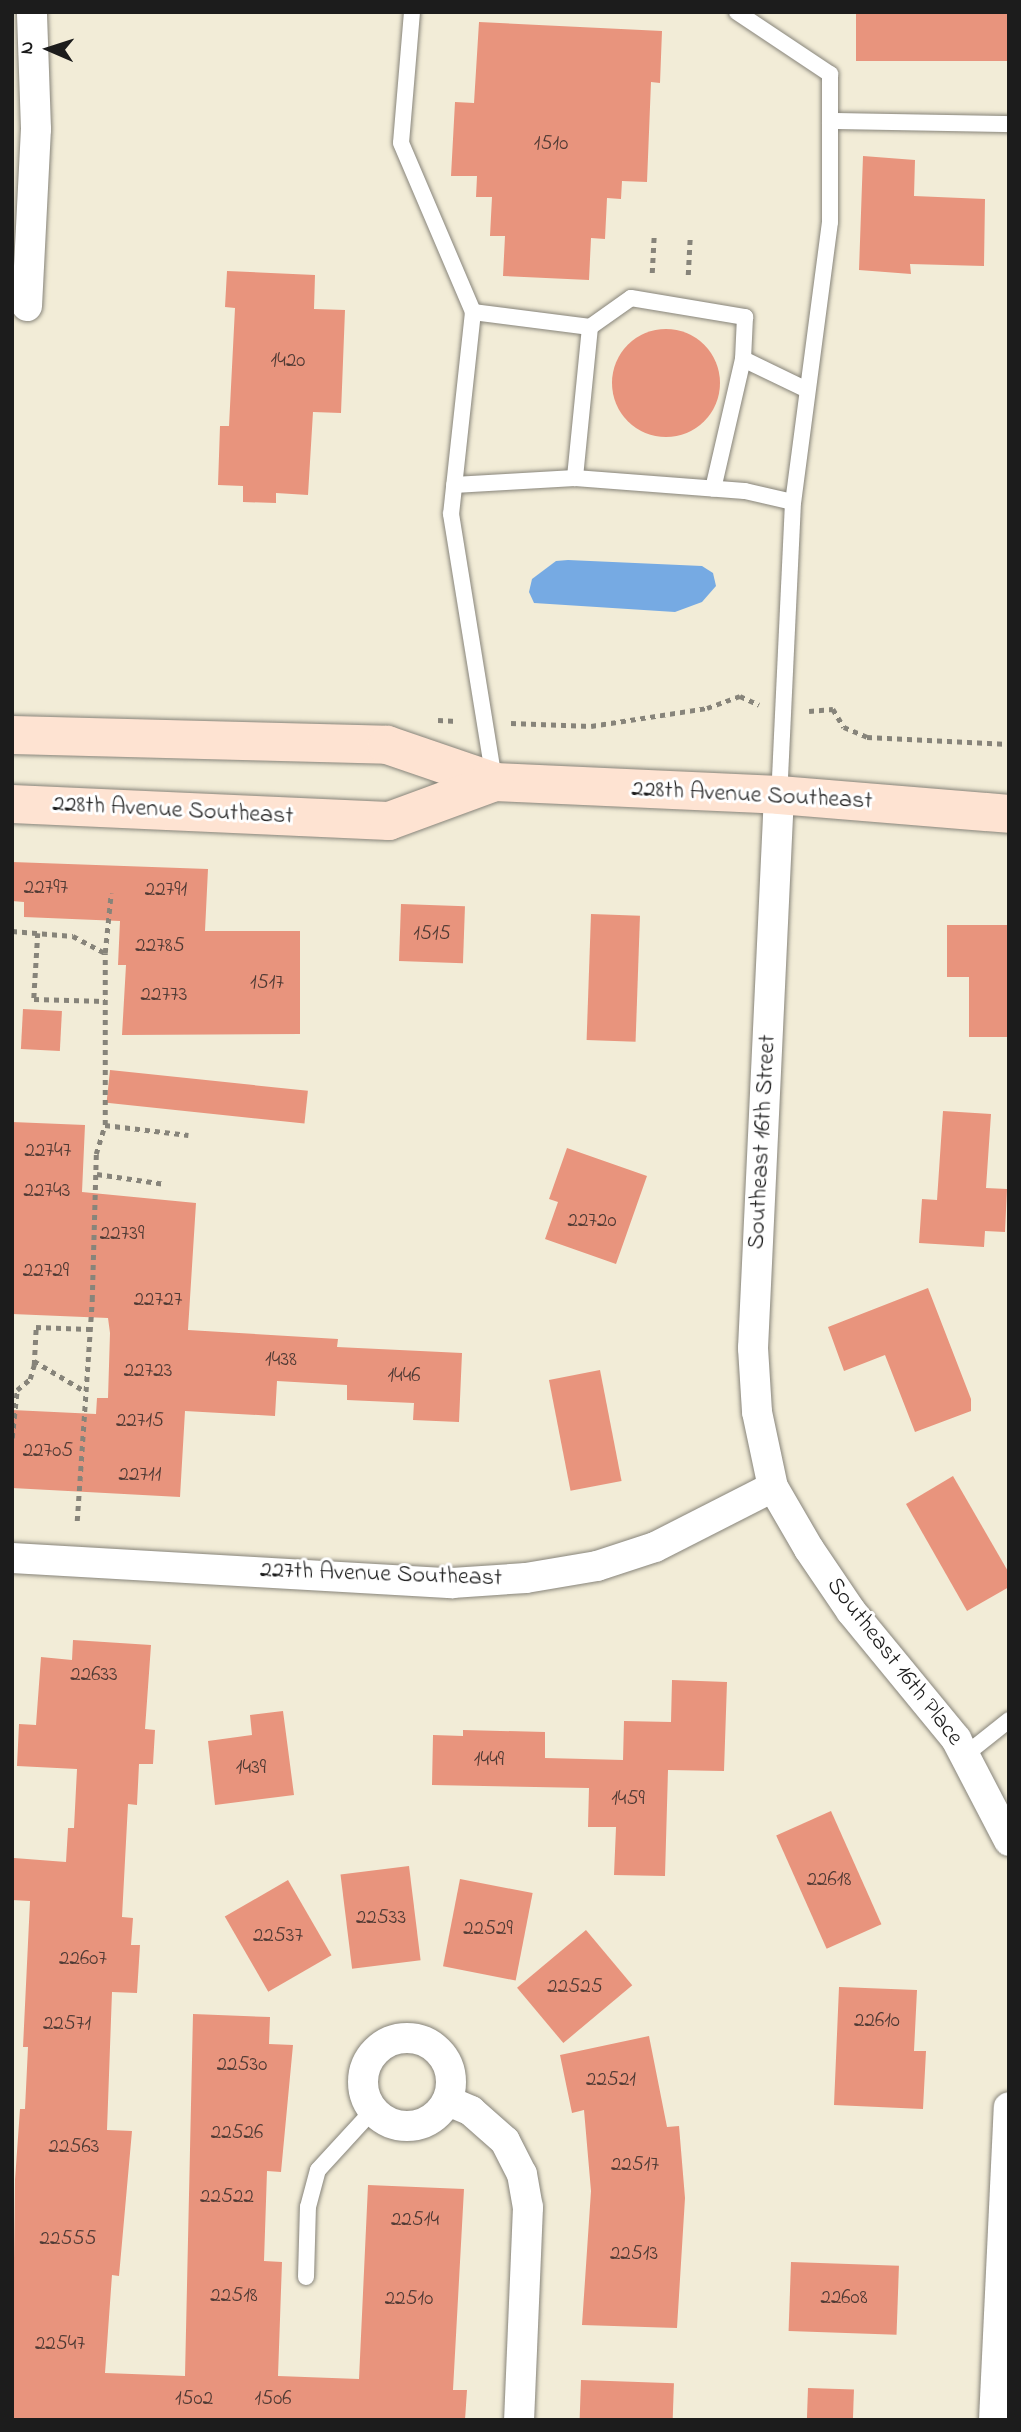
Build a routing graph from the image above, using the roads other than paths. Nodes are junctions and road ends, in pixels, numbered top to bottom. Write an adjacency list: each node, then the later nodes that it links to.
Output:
1 (32, 12): 6 (street)
2 (412, 12): 7 (lane)
3 (737, 12): 4 (lane)
4 (830, 121): 5 (lane); 10 (lane)
5 (1009, 124)
6 (27, 306)
7 (473, 312): 8 (lane); 12 (lane)
8 (590, 327): 9 (lane); 11 (lane)
9 (743, 359): 10 (lane); 13 (lane)
10 (807, 390): 14 (lane)
11 (575, 478): 12 (lane); 13 (lane)
12 (454, 485): 16 (lane)
13 (713, 489): 14 (lane)
14 (793, 502): 17 (lane)
15 (12, 735): 16 (main road, 228th Avenue Southeast)
16 (495, 782): 17 (main road, 228th Avenue Southeast); 18 (main road, 228th Avenue Southeast)
17 (779, 795): 19 (main road, 228th Avenue Southeast); 20 (street, Southeast 16th Street)
18 (12, 804)
19 (1009, 814)
20 (774, 1487): 21 (street, 227th Avenue Southeast); 23 (street, Southeast 16th Place)
21 (12, 1558)
22 (1009, 1720): 23 (lane)
23 (965, 1755): 24 (street, Southeast 16th Place)
24 (1009, 1841)
25 (447, 2101): 27 (street); 27 (street); 29 (street)
26 (1009, 2107): 30 (street)
27 (373, 2110): 28 (lane)
28 (306, 2277)
29 (520, 2420)
30 (994, 2420)

